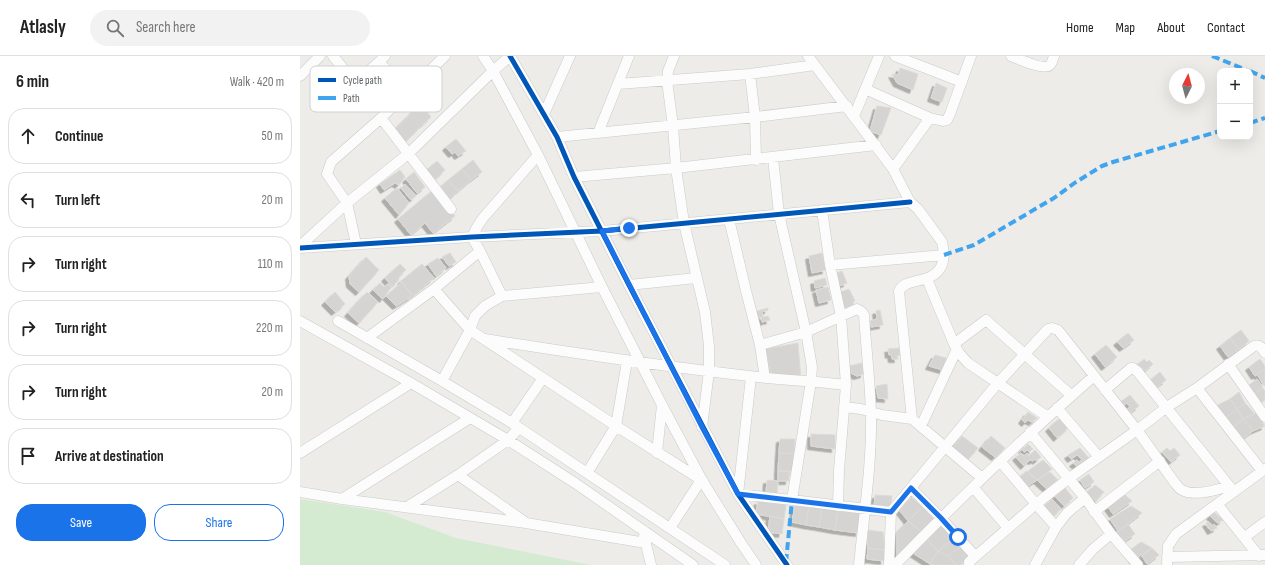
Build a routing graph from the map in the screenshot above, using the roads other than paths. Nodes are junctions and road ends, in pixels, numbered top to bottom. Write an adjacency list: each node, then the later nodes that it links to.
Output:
1 (320, 56): 24 (street)
2 (333, 56): 18 (street)
3 (445, 56): 20 (street)
4 (483, 56): 22 (street)
5 (510, 56): 21 (street); 22 (street)
6 (521, 56): 21 (street)
7 (570, 56): 31 (street)
8 (630, 56): 27 (street)
9 (674, 56): 25 (street)
10 (808, 56): 17 (street)
11 (879, 56): 28 (street)
12 (895, 56): 26 (street)
13 (971, 56): 26 (street)
14 (1011, 56): 15 (street)
15 (1054, 56)
16 (382, 59): 19 (street)
17 (815, 65): 23 (street); 29 (street)
18 (341, 66)
19 (374, 66)
20 (435, 66)
21 (516, 66): 31 (street)
22 (493, 71): 40 (street); 41 (street)
23 (750, 74): 25 (street); 33 (street)
24 (300, 76)
25 (667, 81): 27 (street); 36 (street)
26 (962, 82): 35 (street)
27 (618, 84): 37 (street)
28 (865, 89): 32 (street); 35 (street)
29 (847, 106): 32 (street); 33 (street)
30 (387, 112): 34 (street)
31 (544, 114): 38 (street)
32 (854, 116): 39 (street)
33 (755, 117): 36 (street); 43 (street)
34 (381, 118): 40 (street); 48 (street)
35 (930, 118): 45 (street)
36 (673, 126): 37 (street); 44 (street)
37 (598, 133): 38 (street)
38 (557, 137): 46 (street)
39 (876, 145): 42 (street); 45 (street)
40 (408, 154): 48 (street); 49 (street)
41 (538, 155): 55 (street); 56 (street)
42 (773, 158): 43 (street); 51 (street)
43 (756, 160): 44 (street)
44 (676, 168): 46 (street); 53 (street)
45 (893, 168): 47 (street)
46 (574, 177): 54 (street)
47 (910, 202): 50 (street); 60 (street)
48 (347, 203): 57 (street); 58 (street)
49 (451, 209)
50 (822, 210): 51 (street); 61 (street)
51 (779, 214): 52 (street); 72 (street)
52 (729, 219): 53 (street); 75 (street)
53 (684, 223): 54 (street); 62 (street)
54 (602, 231): 55 (street); 64 (street)
55 (575, 232): 56 (street); 65 (street)
56 (472, 237): 57 (street); 59 (street)
57 (356, 244): 58 (street)
58 (300, 247)
59 (480, 251): 66 (street); 67 (street)
60 (944, 255): 61 (street); 63 (street)
61 (830, 265): 68 (street)
62 (696, 278): 64 (street); 83 (street)
63 (927, 278): 76 (street); 104 (street)
64 (629, 285): 82 (street)
65 (602, 287): 67 (street); 80 (street)
66 (434, 289): 71 (street); 73 (street)
67 (502, 296): 71 (street)
68 (840, 316): 72 (street); 92 (street); 100 (street)
69 (300, 321): 90 (street)
70 (338, 321): 73 (street)
71 (470, 330): 74 (street); 88 (street)
72 (806, 332): 75 (street); 89 (street)
73 (367, 338): 88 (street)
74 (485, 339): 79 (street); 86 (street)
75 (760, 345): 87 (street)
76 (956, 347): 78 (street); 91 (street); 107 (street)
77 (1265, 353): 81 (street)
78 (1025, 354): 84 (street); 91 (street); 95 (street)
79 (627, 361): 80 (street); 106 (street)
80 (640, 363): 82 (street); 96 (street)
81 (1228, 364): 93 (street); 102 (street)
82 (671, 367): 83 (street); 108 (street)
83 (709, 371): 85 (street); 108 (street)
84 (1094, 376): 94 (street); 95 (street)
85 (751, 377): 87 (street); 128 (street)
86 (543, 378): 105 (street); 106 (street)
87 (765, 378): 89 (street)
88 (442, 381): 105 (street)
89 (811, 381): 92 (street); 131 (street)
90 (411, 383): 103 (street); 113 (street)
91 (997, 384): 101 (street); 112 (street)
92 (846, 385): 97 (street)
93 (1196, 388): 98 (street); 118 (street)
94 (1105, 390): 98 (street); 109 (street)
95 (1071, 396): 99 (street)
96 (662, 405): 114 (street); 123 (street)
97 (844, 407): 100 (street); 134 (street)
98 (1167, 407): 109 (street); 126 (street)
99 (1057, 408): 101 (street); 115 (street)
100 (871, 412): 104 (street); 136 (street)
101 (1048, 417): 110 (street)
102 (1265, 417)
103 (470, 418): 111 (street); 130 (street)
104 (912, 419): 107 (street)
105 (515, 426): 111 (street); 119 (street)
106 (616, 426): 114 (street); 119 (street)
107 (921, 426): 112 (street)
108 (702, 427): 128 (street)
109 (1137, 430): 115 (street); 117 (street)
110 (1030, 432): 116 (street); 122 (street)
111 (508, 440): 120 (street); 145 (street)
112 (945, 447): 121 (street); 125 (street)
113 (300, 453)
114 (657, 453): 123 (street)
115 (1099, 457): 122 (street)
116 (1000, 461): 121 (street); 132 (street)
117 (1160, 461): 126 (street); 138 (street)
118 (1263, 470): 126 (street)
119 (587, 473): 143 (street)
120 (458, 475): 135 (street); 141 (street)
121 (982, 478): 124 (street)
122 (1068, 479): 129 (street); 132 (street)
123 (702, 481): 143 (street); 155 (street)
124 (973, 487): 139 (street); 144 (street)
125 (911, 488): 137 (street); 139 (street)
126 (1231, 489): 133 (street)
127 (300, 492): 130 (street)
128 (738, 494): 131 (street); 156 (street)
129 (1085, 498): 138 (street); 142 (street)
130 (342, 499): 135 (street)
131 (792, 500): 134 (street)
132 (1036, 504): 142 (street); 144 (street)
133 (1217, 504): 147 (street); 151 (street)
134 (838, 506): 136 (street)
135 (407, 507): 141 (street)
136 (866, 508): 137 (street); 157 (street)
137 (891, 512): 158 (street)
138 (1094, 512): 146 (street)
139 (941, 518): 149 (street); 159 (street)
140 (1265, 522): 147 (street)
141 (526, 523): 148 (street)
142 (1056, 527): 161 (street)
143 (670, 528): 154 (street)
144 (1008, 528): 149 (street)
145 (642, 530): 148 (street); 153 (street)
146 (1111, 534): 162 (street); 163 (street)
147 (1245, 538): 150 (street)
148 (646, 543): 152 (street)
149 (975, 556): 160 (street)
150 (1262, 556): 151 (street)
151 (1167, 561)
152 (651, 565)
153 (693, 565)
154 (725, 565)
155 (756, 565)
156 (788, 565)
157 (859, 565)
158 (889, 565)
159 (895, 565)
160 (969, 565)
161 (1035, 565)
162 (1079, 565)
163 (1138, 565)

